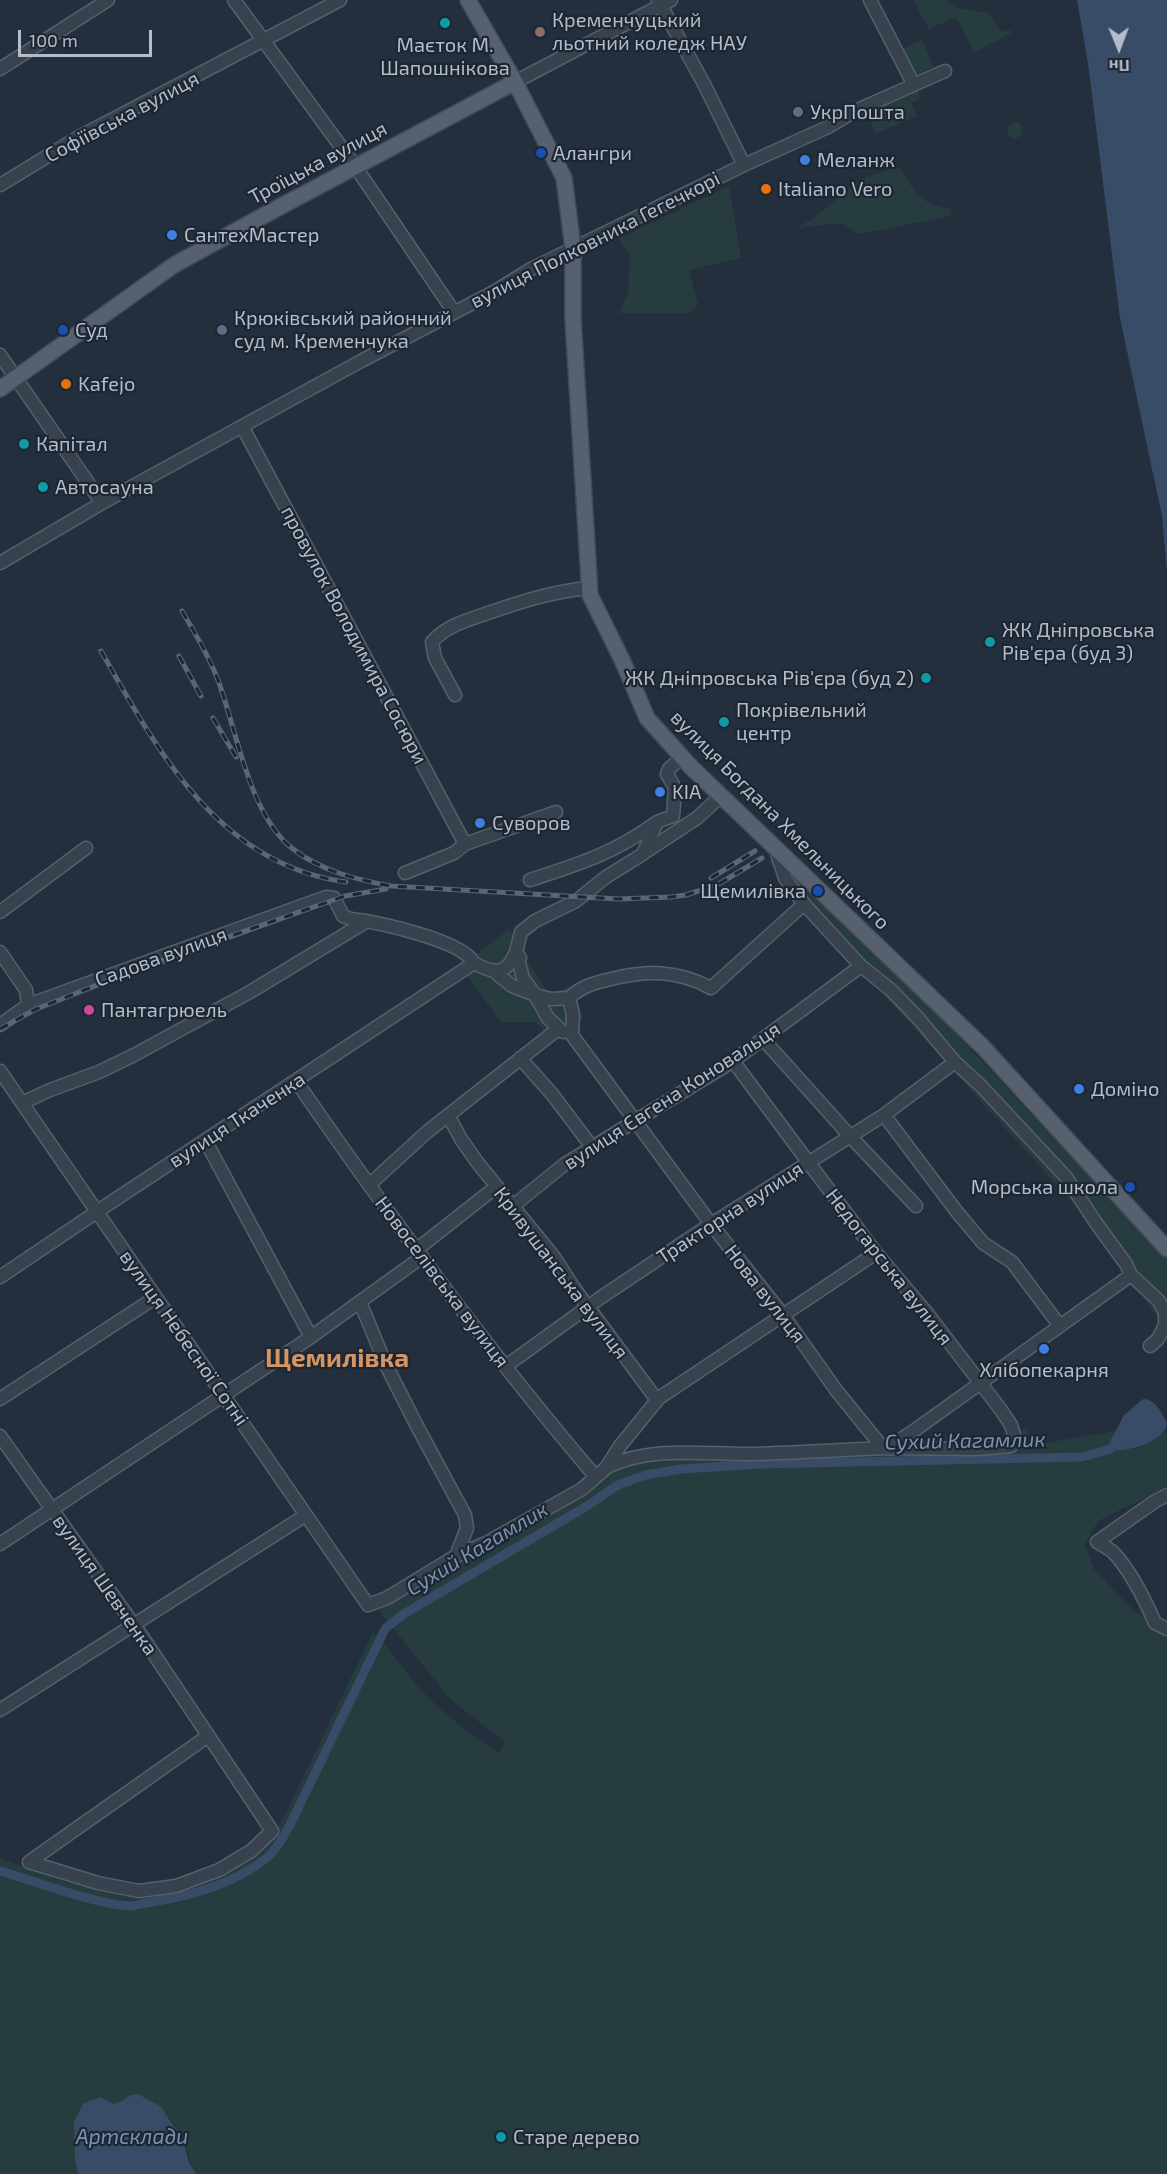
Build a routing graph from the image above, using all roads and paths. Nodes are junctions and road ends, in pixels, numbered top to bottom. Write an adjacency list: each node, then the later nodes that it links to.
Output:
1 (108, 0): 8 (street)
2 (234, 0): 7 (street)
3 (340, 0): 7 (street, Софіївська вулиця)
4 (468, 0): 10 (main road, вулиця Богдана Хмельницького)
5 (870, 0): 11 (street)
6 (663, 2): 10 (street, Троїцька вулиця); 12 (street)
7 (265, 41): 13 (street); 14 (street, Софіївська вулиця)
8 (0, 69)
9 (945, 70): 11 (street, вулиця Полковника Гегечкорі)
10 (515, 82): 13 (main road, Троїцька вулиця); 15 (main road, вулиця Богдана Хмельницького)
11 (914, 86): 12 (street, вулиця Полковника Гегечкорі)
12 (744, 165): 15 (street, вулиця Полковника Гегечкорі)
13 (355, 166): 16 (street); 18 (main road, Троїцька вулиця)
14 (0, 185)
15 (573, 248): 16 (street, вулиця Полковника Гегечкорі); 23 (main road, вулиця Богдана Хмельницького)
16 (454, 312): 20 (street, вулиця Полковника Гегечкорі)
17 (0, 355): 18 (street)
18 (16, 378): 19 (main road, Троїцька вулиця); 21 (street)
19 (0, 389)
20 (242, 426): 21 (street, вулиця Полковника Гегечкорі); 31 (street, провулок Володимира Сосюри)
21 (102, 503): 22 (street, вулиця Полковника Гегечкорі)
22 (0, 562)
23 (589, 588): 24 (street); 25 (main road, вулиця Богдана Хмельницького)
24 (455, 695)
25 (682, 757): 26 (main road, вулиця Богдана Хмельницького); 28 (street)
26 (721, 796): 30 (street); 33 (main road, вулиця Богдана Хмельницького)
27 (556, 812): 31 (street)
28 (673, 816): 29 (street); 30 (street)
29 (657, 822): 34 (street); 36 (street)
30 (672, 835): 34 (street)
31 (465, 844): 35 (street)
32 (86, 848): 38 (street)
33 (776, 848): 37 (street); 72 (main road, вулиця Богдана Хмельницького)
34 (643, 854): 41 (street)
35 (405, 873)
36 (530, 880)
37 (804, 904): 43 (street); 46 (street)
38 (0, 912)
39 (367, 921): 42 (street); 48 (street, Садова вулиця); 58 (street)
40 (0, 952): 48 (street)
41 (516, 952): 44 (street); 45 (street); 47 (street)
42 (474, 963): 44 (street); 57 (street, вулиця Ткаченка)
43 (861, 966): 52 (street, вулиця Євгена Коновальця); 55 (street)
44 (495, 972): 45 (street)
45 (535, 995): 47 (street); 50 (street)
46 (569, 998): 47 (street); 51 (street)
47 (551, 999)
48 (28, 1005): 49 (street, Садова вулиця)
49 (0, 1025)
50 (558, 1029): 51 (street); 53 (street)
51 (572, 1035): 61 (street, Нова вулиця)
52 (763, 1039): 54 (street, вулиця Євгена Коновальця); 62 (street)
53 (520, 1058): 59 (street); 64 (street)
54 (733, 1060): 61 (street, вулиця Євгена Коновальця); 65 (street, Недогарська вулиця)
55 (955, 1062): 60 (street, Тракторна вулиця); 75 (street)
56 (0, 1071): 58 (street, вулиця Небесної Сотні)
57 (296, 1081): 63 (street, вулиця Ткаченка); 66 (street, Новоселівська вулиця)
58 (22, 1103): 70 (street, вулиця Небесної Сотні)
59 (448, 1115): 66 (street); 67 (street, Кривушанська вулиця)
60 (884, 1115): 62 (street, Тракторна вулиця); 81 (street)
61 (634, 1120): 64 (street, вулиця Євгена Коновальця); 71 (street, Нова вулиця)
62 (850, 1136): 65 (street, Тракторна вулиця); 69 (street)
63 (205, 1140): 70 (street, вулиця Ткаченка); 82 (street)
64 (592, 1147): 68 (street, вулиця Євгена Коновальця)
65 (808, 1163): 71 (street, Тракторна вулиця); 73 (street, Недогарська вулиця)
66 (369, 1185): 74 (street, Новоселівська вулиця)
67 (496, 1187): 68 (street, Кривушанська вулиця); 74 (street)
68 (513, 1206): 79 (street, Кривушанська вулиця)
69 (916, 1206)
70 (97, 1212): 76 (street, вулиця Ткаченка); 77 (street, вулиця Небесної Сотні)
71 (711, 1224): 79 (street, Тракторна вулиця); 80 (street, Нова вулиця)
72 (1167, 1248)
73 (876, 1253): 80 (street); 85 (street, Недогарська вулиця)
74 (419, 1254): 78 (street); 84 (street, Новоселівська вулиця)
75 (1131, 1275): 81 (street); 83 (street)
76 (0, 1277)
77 (156, 1297): 86 (street, вулиця Небесної Сотні); 87 (street)
78 (360, 1302): 82 (street); 97 (street)
79 (588, 1306): 84 (street, Тракторна вулиця); 88 (street, Кривушанська вулиця)
80 (783, 1315): 88 (street); 90 (street, Нова вулиця)
81 (1060, 1326): 85 (street)
82 (311, 1337): 86 (street)
83 (1150, 1346)
84 (506, 1366): 92 (street, Новоселівська вулиця)
85 (980, 1384): 90 (street); 90 (street, Недогарська вулиця)
86 (224, 1395): 94 (street); 95 (street, вулиця Небесної Сотні)
87 (0, 1399)
88 (657, 1400): 91 (street)
89 (0, 1436): 94 (street, вулиця Шевченка)
90 (883, 1448): 91 (street)
91 (606, 1468): 92 (street)
92 (595, 1476): 97 (street)
93 (1167, 1495): 99 (street)
94 (51, 1509): 96 (street); 98 (street, вулиця Шевченка)
95 (306, 1515): 97 (street, вулиця Небесної Сотні); 98 (street)
96 (0, 1544)
97 (456, 1556)
98 (134, 1625): 100 (street); 101 (street, вулиця Шевченка)
99 (1167, 1629)
100 (0, 1710)
101 (208, 1736): 101 (street, вулиця Шевченка)

